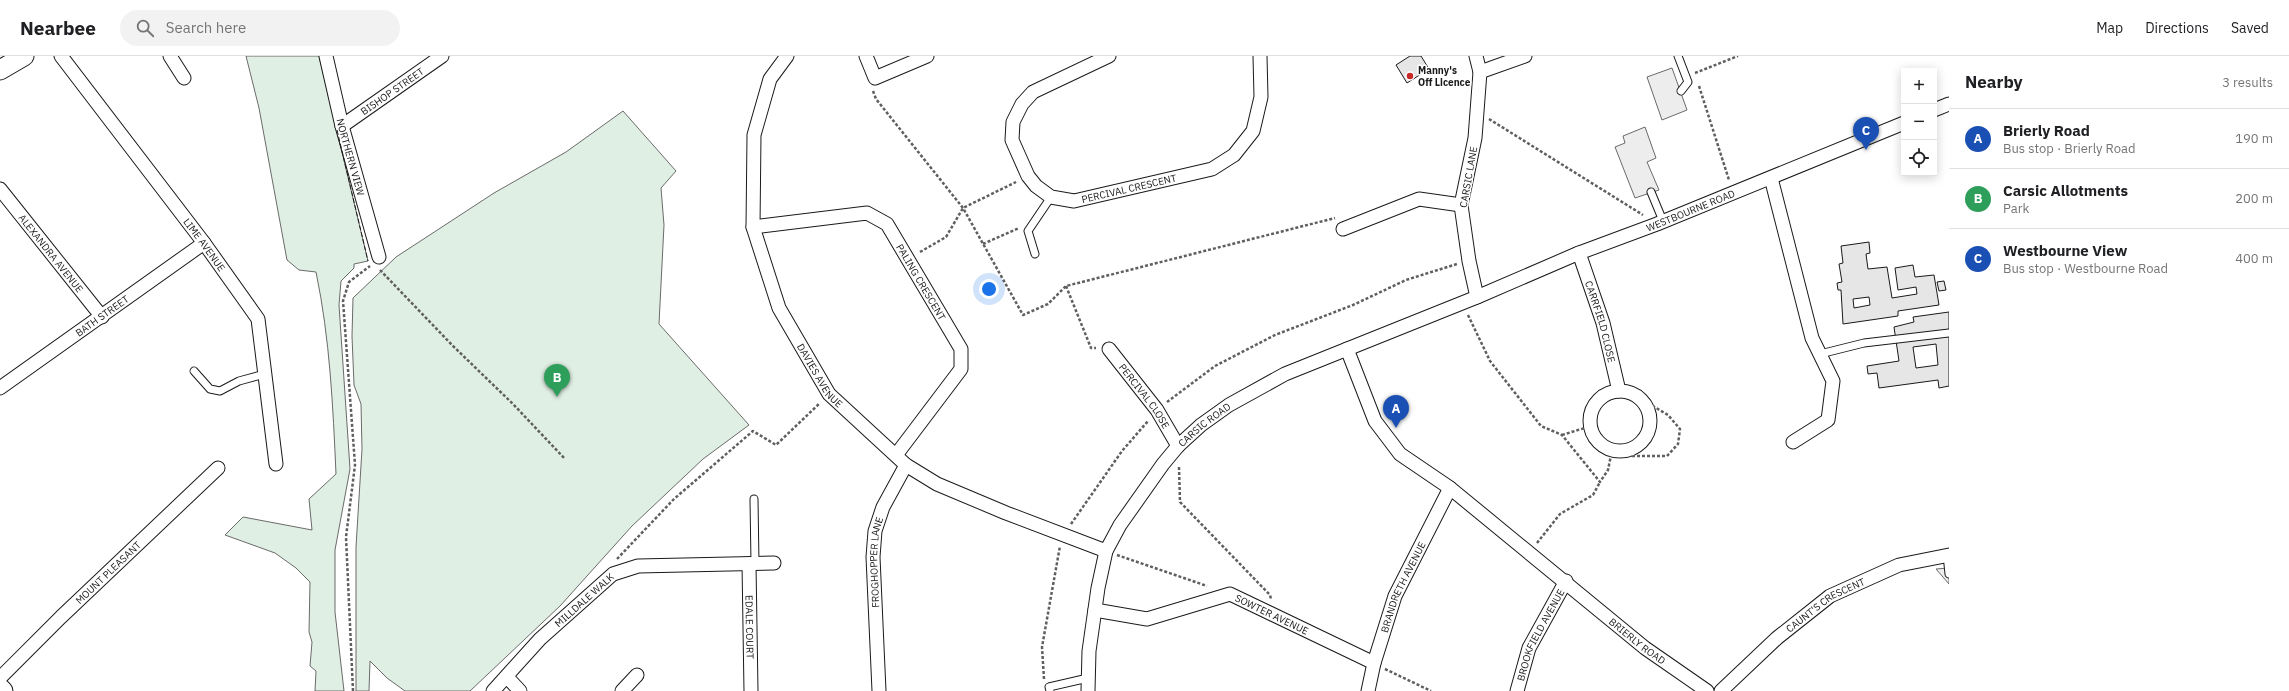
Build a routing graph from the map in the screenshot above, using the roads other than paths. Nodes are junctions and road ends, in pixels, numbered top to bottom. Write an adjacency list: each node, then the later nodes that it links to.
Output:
1 (24, 56): 14 (main road)
2 (60, 56): 30 (street, LIME AVENUE)
3 (170, 56): 16 (street)
4 (326, 56): 21 (street, NORTHERN VIEW)
5 (442, 56): 21 (street, BISHOP STREET)
6 (787, 56): 28 (street, DAVIES AVENUE)
7 (866, 56): 8 (street)
8 (927, 56)
9 (1109, 56): 25 (street, PERCIVAL CRESCENT)
10 (1260, 56): 25 (street, PERCIVAL CRESCENT)
11 (1476, 56): 15 (street, CARSIC LANE)
12 (1525, 56): 15 (street)
13 (1678, 56): 17 (lane)
14 (0, 70)
15 (1480, 72): 26 (street, CARSIC LANE)
16 (184, 78)
17 (1681, 92)
18 (1949, 104): 19 (street)
19 (1937, 109)
20 (1901, 124): 22 (street, WESTBOURNE ROAD)
21 (342, 126): 33 (street, NORTHERN VIEW)
22 (1771, 178): 27 (street, WESTBOURNE ROAD); 39 (street)
23 (0, 189): 35 (street, ALEXANDRA AVENUE)
24 (1651, 192): 27 (lane)
25 (1051, 196): 32 (lane)
26 (1461, 205): 29 (street); 34 (street, CARSIC LANE)
27 (1660, 222): 31 (street, WESTBOURNE ROAD)
28 (753, 227): 46 (street, DAVIES AVENUE); 46 (street, PALING CRESCENT)
29 (1343, 230)
30 (204, 242): 35 (street, BATH STREET); 41 (street, LIME AVENUE)
31 (1579, 253): 34 (street, WESTBOURNE ROAD); 43 (street, CARRFIELD CLOSE)
32 (1036, 254)
33 (379, 257)
34 (1478, 297): 38 (street, CARSIC ROAD)
35 (102, 317): 42 (street, BATH STREET)
36 (1949, 333): 39 (lane)
37 (1109, 349): 45 (street, PERCIVAL CLOSE)
38 (1347, 349): 45 (street, CARSIC ROAD); 50 (street, BRIERLY ROAD)
39 (1820, 354): 44 (street)
40 (194, 371): 41 (lane)
41 (264, 374): 47 (street, LIME AVENUE)
42 (0, 388)
43 (1619, 391): 43 (street)
44 (1793, 442)
45 (1178, 446): 52 (street, CARSIC ROAD)
46 (896, 455): 48 (street, DAVIES AVENUE)
47 (276, 464)
48 (906, 465): 52 (street, DAVIES AVENUE); 70 (street, FROGHOPPER LANE)
49 (218, 468): 62 (street, MOUNT PLEASANT)
50 (1450, 488): 57 (street, BRIERLY ROAD); 59 (street, BRANDRETH AVENUE)
51 (754, 499): 55 (lane)
52 (1106, 551): 58 (street, CARSIC ROAD)
53 (1948, 555): 56 (lane); 75 (street, CAUNT'S CRESCENT)
54 (774, 563): 55 (street, MILLDALE WALK)
55 (752, 564): 61 (street, MILLDALE WALK); 69 (street, EDALE COURT)
56 (1949, 574)
57 (1566, 581): 73 (street, BROOKFIELD AVENUE); 74 (street, BRIERLY ROAD)
58 (1095, 610): 59 (street, SOWTER AVENUE); 63 (street, CARSIC ROAD)
59 (1374, 663): 72 (street, BRANDRETH AVENUE)
60 (638, 675): 68 (street)
61 (507, 677): 66 (street, MILLDALE WALK); 67 (street)
62 (0, 678)
63 (1088, 685): 71 (lane)
64 (0, 688): 65 (main road)
65 (4, 691)
66 (493, 691)
67 (520, 691)
68 (622, 691)
69 (751, 691)
70 (879, 691)
71 (1050, 691)
72 (1368, 691)
73 (1517, 691)
74 (1707, 691)
75 (1721, 691)

